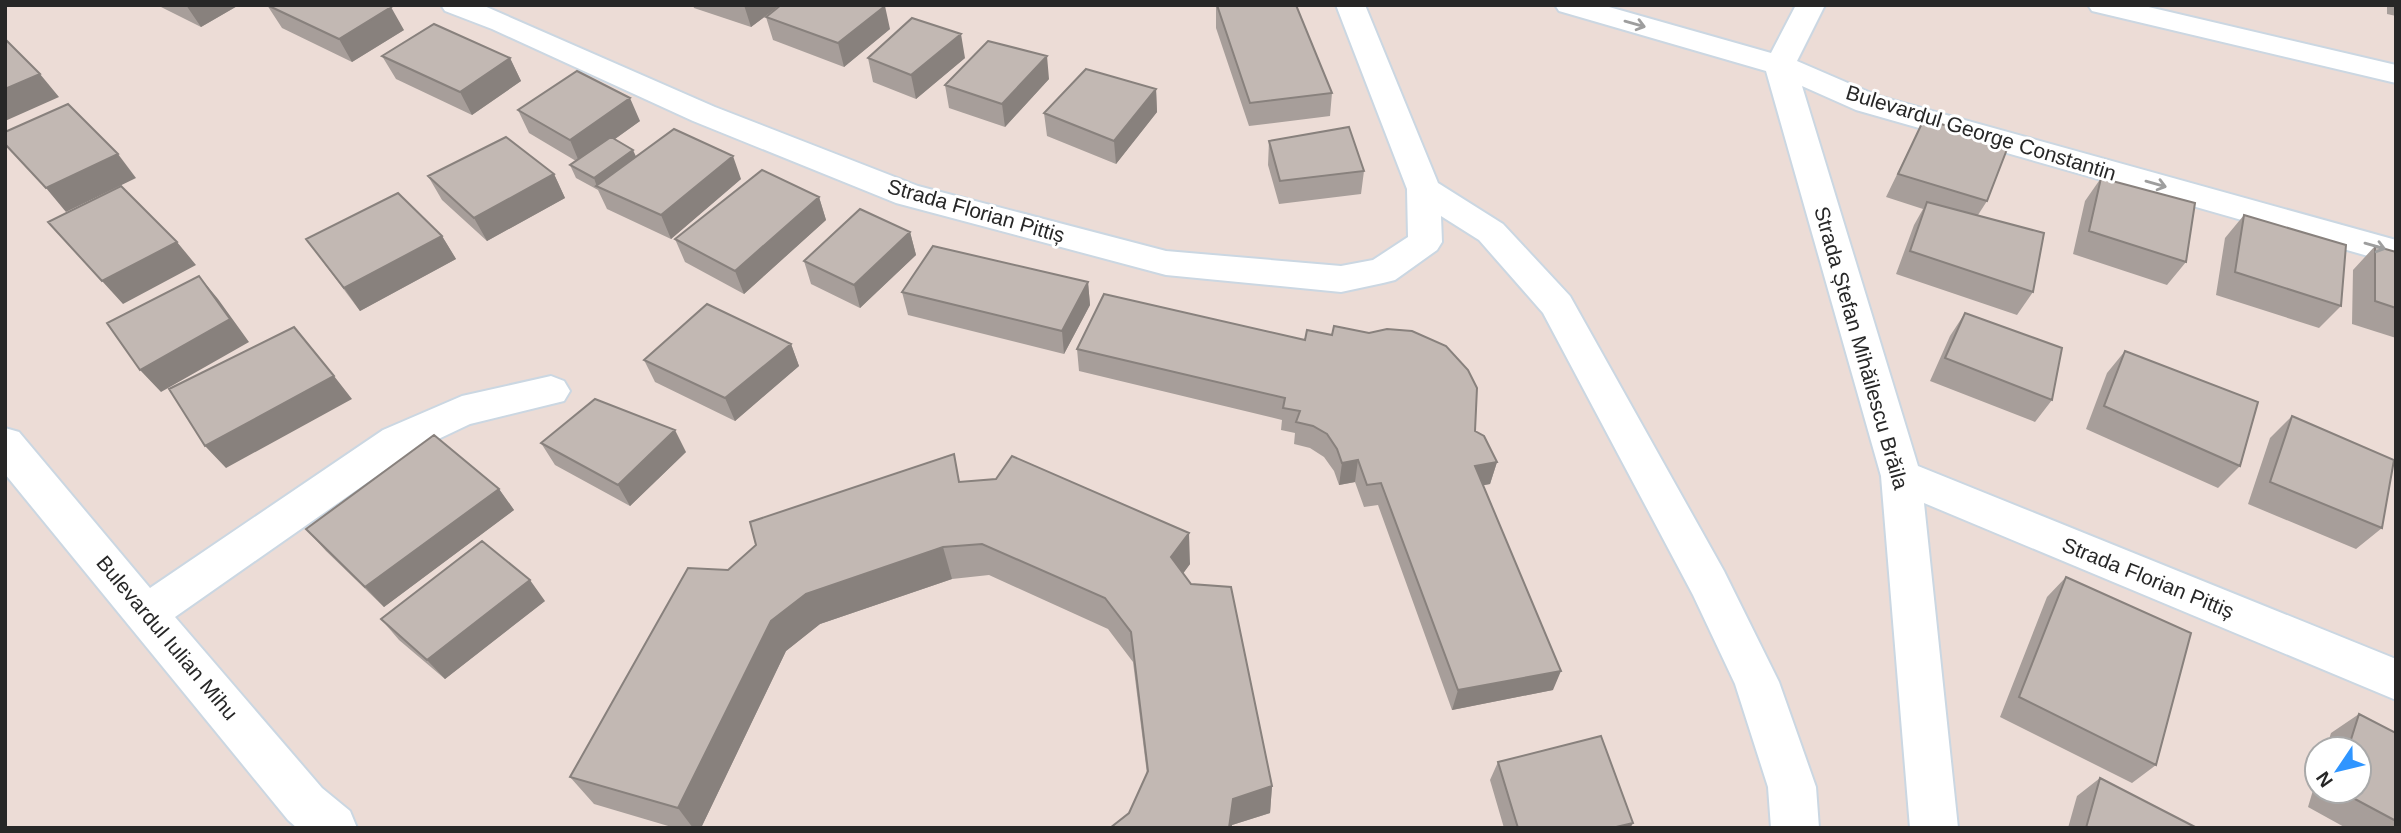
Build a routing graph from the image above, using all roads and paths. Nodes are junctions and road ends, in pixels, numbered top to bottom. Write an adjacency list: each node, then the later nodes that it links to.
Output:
1 (455, 5): 8 (street, Strada Florian Pittiș)
2 (1350, 5): 8 (street)
3 (1569, 5): 6 (street, Bulevardul George Constantin, one-way to 6)
4 (1811, 5): 6 (street)
5 (2102, 5): 7 (street)
6 (1780, 65): 9 (street, Bulevardul George Constantin, one-way to 9); 12 (street, Strada Ștefan Mihăilescu Brăila)
7 (2396, 74)
8 (1424, 189): 16 (street)
9 (2396, 252)
10 (551, 391): 13 (street)
11 (5, 443): 13 (street, Bulevardul Iulian Mihu)
12 (1901, 476): 14 (street, Strada Florian Pittiș); 17 (street, Strada Ștefan Mihăilescu Brăila)
13 (147, 613): 15 (street, Bulevardul Iulian Mihu)
14 (2396, 680)
15 (334, 828)
16 (1795, 828)
17 (1934, 828)

